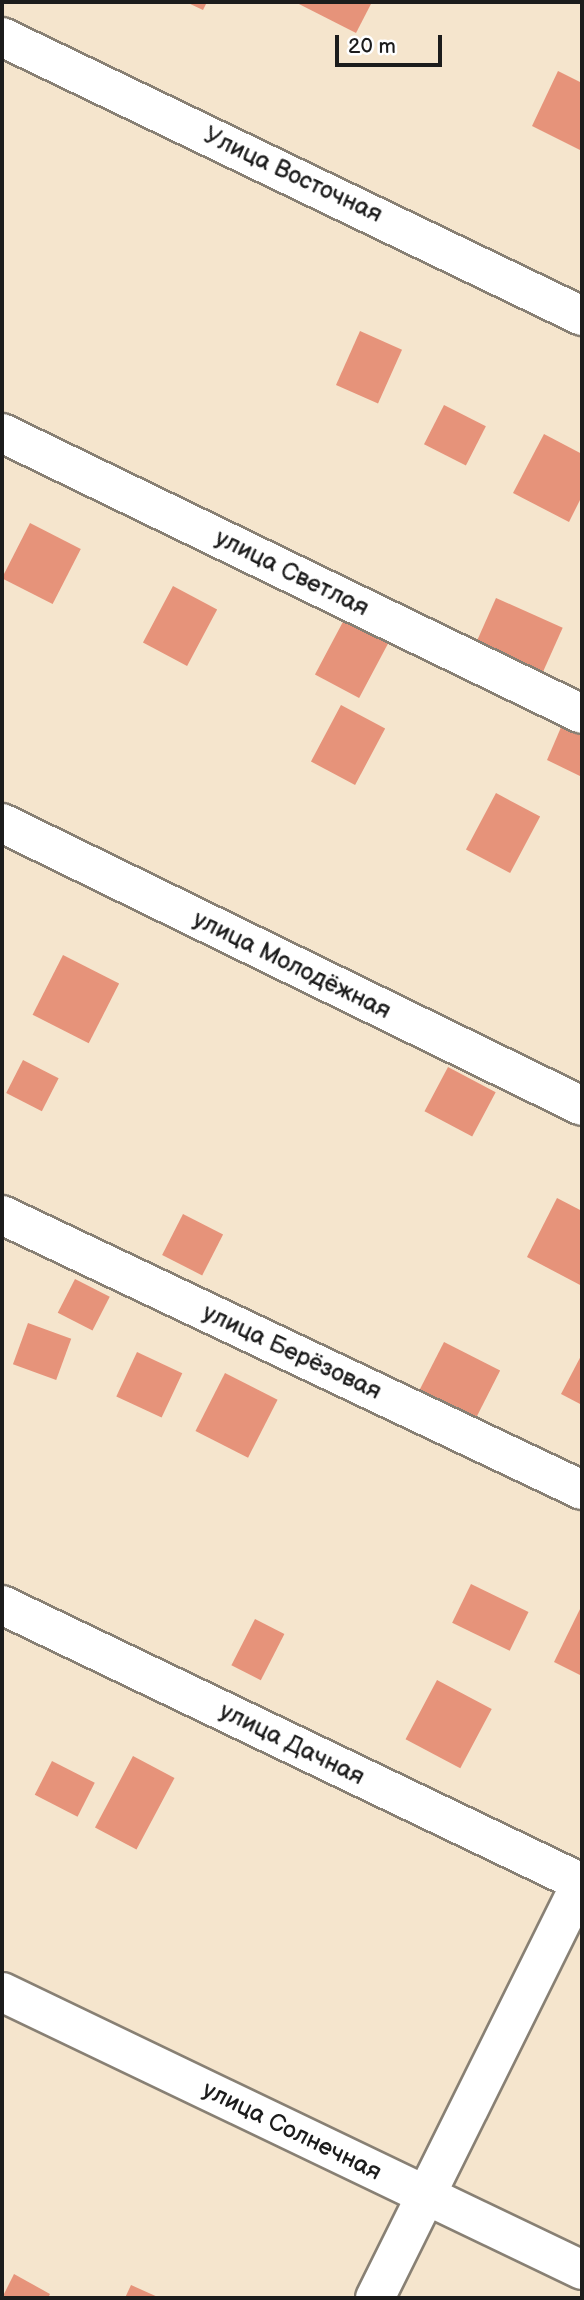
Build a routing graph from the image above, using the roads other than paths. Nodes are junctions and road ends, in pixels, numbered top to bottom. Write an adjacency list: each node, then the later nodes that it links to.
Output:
1 (2, 37): 2 (street, Улица Восточная)
2 (582, 316)
3 (2, 433): 4 (street, улица Светлая)
4 (582, 714)
5 (2, 823): 6 (street, улица Молодёжная)
6 (582, 1107)
7 (2, 1214): 8 (street, улица Берёзовая)
8 (582, 1490)
9 (2, 1605): 10 (street, улица Дачная)
10 (582, 1882): 12 (street)
11 (2, 1992): 12 (street, улица Солнечная)
12 (426, 2194): 13 (street, улица Солнечная); 14 (street)
13 (582, 2270)
14 (374, 2298)

